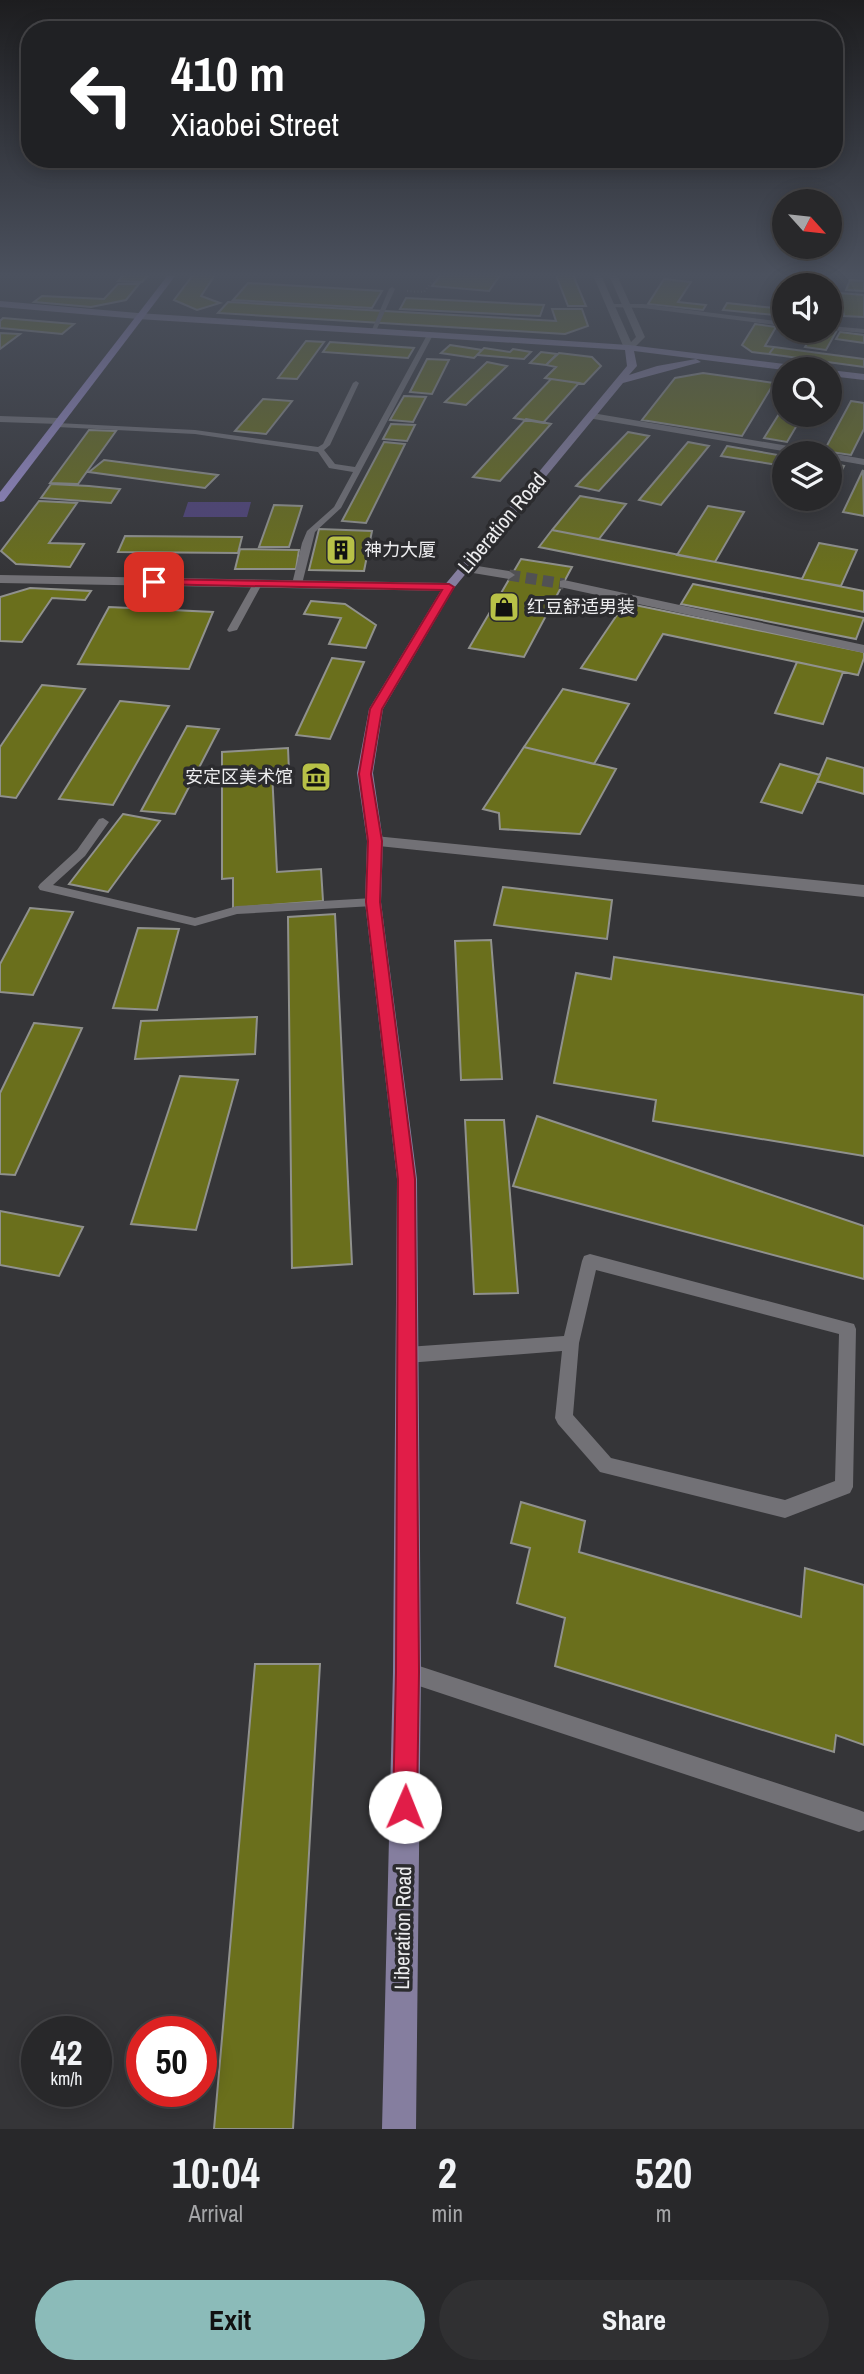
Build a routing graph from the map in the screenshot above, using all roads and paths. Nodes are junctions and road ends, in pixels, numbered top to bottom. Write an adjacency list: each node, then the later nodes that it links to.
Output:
1 (94, 374): 11 (main road)
2 (409, 374): 16 (lane)
3 (626, 374): 7 (main road, Liberation Road)
4 (642, 374): 7 (main road)
5 (842, 374): 6 (main road)
6 (864, 377)
7 (620, 382): 9 (main road, Liberation Road)
8 (356, 383): 13 (lane)
9 (592, 416): 12 (street); 18 (main road, Liberation Road)
10 (0, 419): 11 (street)
11 (58, 423): 13 (lane); 17 (main road)
12 (772, 446)
13 (320, 450): 16 (lane)
14 (842, 458): 15 (street)
15 (864, 462)
16 (357, 470): 22 (lane)
17 (0, 499)
18 (465, 568): 19 (street); 24 (main road, Liberation Road)
19 (509, 575)
20 (0, 579): 21 (street)
21 (257, 583): 22 (street); 25 (lane)
22 (298, 584): 24 (street)
23 (564, 584): 26 (street)
24 (449, 587): 28 (main road, Liberation Road)
25 (232, 630)
26 (864, 649)
27 (103, 822): 30 (lane)
28 (375, 841): 29 (street); 30 (main road, Liberation Road)
29 (864, 891)
30 (373, 902): 32 (main road, Liberation Road)
31 (571, 1343): 31 (lane); 32 (lane)
32 (407, 1355): 33 (main road, Liberation Road)
33 (407, 1672): 34 (lane); 35 (main road, Liberation Road)
34 (859, 1821)
35 (399, 2129)

